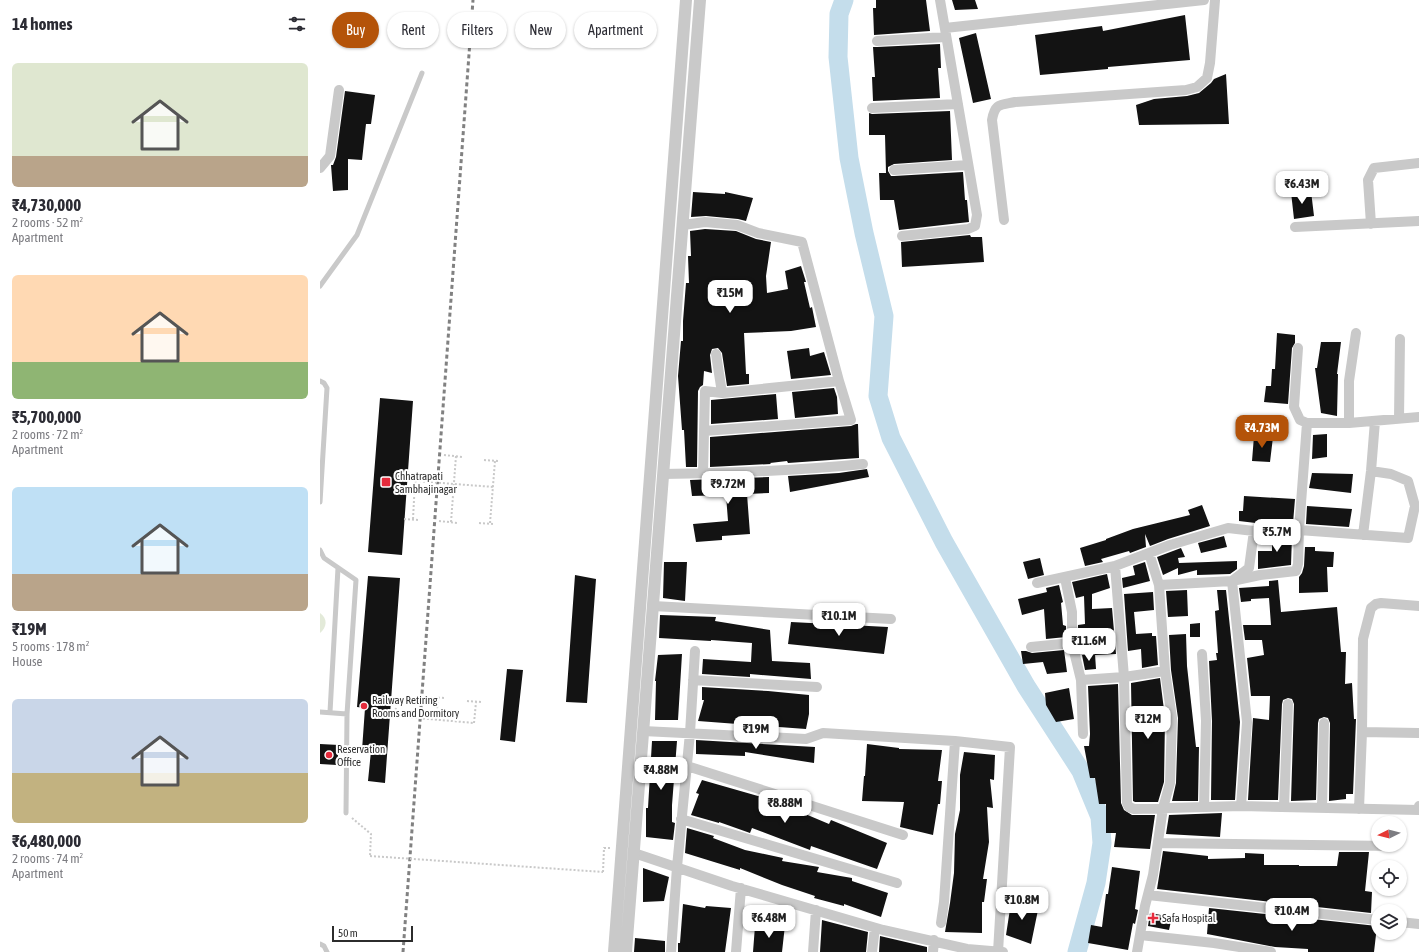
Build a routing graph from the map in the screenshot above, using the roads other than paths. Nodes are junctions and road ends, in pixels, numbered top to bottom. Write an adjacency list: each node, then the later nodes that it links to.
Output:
1 (686, 0): 103 (street)
2 (700, 0): 19 (street)
3 (940, 0): 6 (street)
4 (1204, 0): 6 (street)
5 (1215, 0): 16 (street)
6 (945, 32): 7 (street); 10 (street)
7 (877, 41)
8 (422, 74): 22 (lane)
9 (339, 90): 14 (street)
10 (958, 104): 11 (street); 13 (street)
11 (872, 108)
12 (1419, 163): 18 (street)
13 (968, 165): 15 (street); 21 (street)
14 (320, 168)
15 (894, 170)
16 (1004, 220)
17 (1419, 221): 18 (street)
18 (1371, 224): 20 (street)
19 (683, 225): 28 (street); 39 (street)
20 (1295, 227)
21 (902, 236)
22 (320, 286)
23 (1356, 333): 34 (street)
24 (1400, 339): 31 (street)
25 (1298, 348): 33 (street)
26 (716, 354): 29 (street)
27 (320, 381): 40 (lane)
28 (839, 381): 29 (street); 35 (street)
29 (722, 393): 35 (street)
30 (1419, 417): 31 (street)
31 (1399, 419): 32 (street)
32 (1374, 420): 34 (street); 37 (street)
33 (1307, 423): 34 (street); 41 (street)
34 (1349, 423)
35 (704, 431): 38 (street)
36 (863, 464): 38 (street)
37 (1371, 471): 43 (street); 43 (street)
38 (703, 473): 39 (street)
39 (663, 474): 52 (street)
40 (320, 502)
41 (1299, 530): 42 (street); 43 (street); 49 (street)
42 (1254, 531): 45 (street); 49 (street)
43 (1363, 535)
44 (320, 550): 47 (lane)
45 (1148, 553): 46 (street); 51 (street)
46 (1115, 566): 48 (street); 60 (street)
47 (338, 568): 66 (lane); 67 (lane)
48 (1065, 578): 50 (street); 55 (street)
49 (1232, 580): 51 (street); 76 (street)
50 (1037, 583)
51 (1159, 585): 59 (street)
52 (653, 606): 54 (street); 69 (street)
53 (1419, 606): 70 (street)
54 (891, 619)
55 (1072, 643): 56 (street); 62 (street)
56 (1031, 647)
57 (695, 651): 61 (street)
58 (1202, 654): 78 (street)
59 (1165, 671): 60 (street); 80 (street)
60 (1124, 677): 62 (street); 80 (street)
61 (693, 680): 63 (street); 71 (street)
62 (1081, 680): 73 (street)
63 (817, 687)
64 (1288, 704): 79 (street)
65 (320, 712): 66 (lane)
66 (330, 712): 67 (lane)
67 (347, 714): 83 (lane)
68 (1324, 724): 81 (street)
69 (643, 731): 71 (street); 88 (street)
70 (1362, 732): 72 (street); 82 (street)
71 (690, 733): 74 (street); 75 (street)
72 (1419, 733)
73 (1082, 734)
74 (955, 741): 95 (street); 110 (street)
75 (687, 766): 84 (street); 85 (street)
76 (1241, 806): 78 (street); 79 (street)
77 (1419, 806): 82 (street)
78 (1204, 807): 80 (street)
79 (1284, 807): 81 (street)
80 (1163, 808): 86 (street)
81 (1322, 808): 82 (street)
82 (1359, 809)
83 (346, 814)
84 (681, 819): 89 (street); 90 (street)
85 (903, 835)
86 (1158, 842): 87 (street); 92 (street)
87 (1371, 846)
88 (634, 853): 89 (street); 104 (street)
89 (676, 867): 91 (street); 105 (street)
90 (898, 883)
91 (741, 888): 93 (street); 106 (street)
92 (1148, 895): 94 (street); 99 (street)
93 (816, 910): 98 (street); 107 (street)
94 (1371, 919)
95 (941, 923)
96 (1407, 923): 97 (street)
97 (1419, 924)
98 (875, 928): 100 (street); 108 (street)
99 (1140, 935): 112 (street); 113 (street)
100 (934, 940): 109 (street); 110 (street)
101 (320, 944): 102 (lane)
102 (326, 952)
103 (614, 952)
104 (626, 952)
105 (671, 952)
106 (736, 952)
107 (813, 952)
108 (872, 952)
109 (933, 952)
110 (998, 952): 111 (street)
111 (1004, 952)
112 (1137, 952)
113 (1271, 952)

